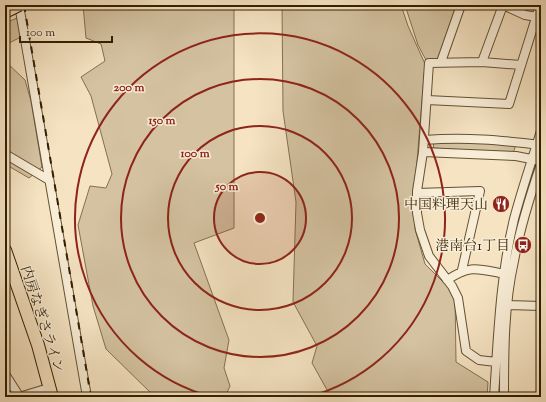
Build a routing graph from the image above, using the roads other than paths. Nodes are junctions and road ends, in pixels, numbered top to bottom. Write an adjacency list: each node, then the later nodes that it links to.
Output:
1 (19, 5): 5 (highway, bridge); 19 (street)
2 (460, 5): 7 (street)
3 (503, 5): 6 (street); 8 (street)
4 (540, 5): 6 (street)
5 (5, 12)
6 (537, 17): 9 (street)
7 (441, 62): 8 (street); 10 (street)
8 (482, 62): 9 (street)
9 (521, 65): 10 (street)
10 (427, 100): 12 (street)
11 (541, 131): 13 (street)
12 (424, 140): 13 (street); 14 (street)
13 (539, 145): 16 (street)
14 (423, 152): 16 (street); 20 (street)
15 (5, 154): 19 (street)
16 (532, 159): 17 (street); 24 (street)
17 (541, 161)
18 (541, 164): 26 (street)
19 (49, 180): 33 (street)
20 (417, 193): 22 (street); 25 (street)
21 (5, 250): 32 (highway, 内房なぎさライン)
22 (462, 270): 24 (street); 25 (street)
23 (5, 274): 30 (highway, 内房なぎさライン)
24 (505, 274): 28 (street)
25 (447, 280): 28 (street)
26 (508, 305): 27 (street); 35 (street)
27 (541, 306)
28 (496, 362): 34 (street)
29 (5, 374): 31 (street)
30 (43, 393): 31 (street)
31 (19, 396)
32 (52, 397)
33 (87, 397)
34 (494, 397)
35 (504, 397)

